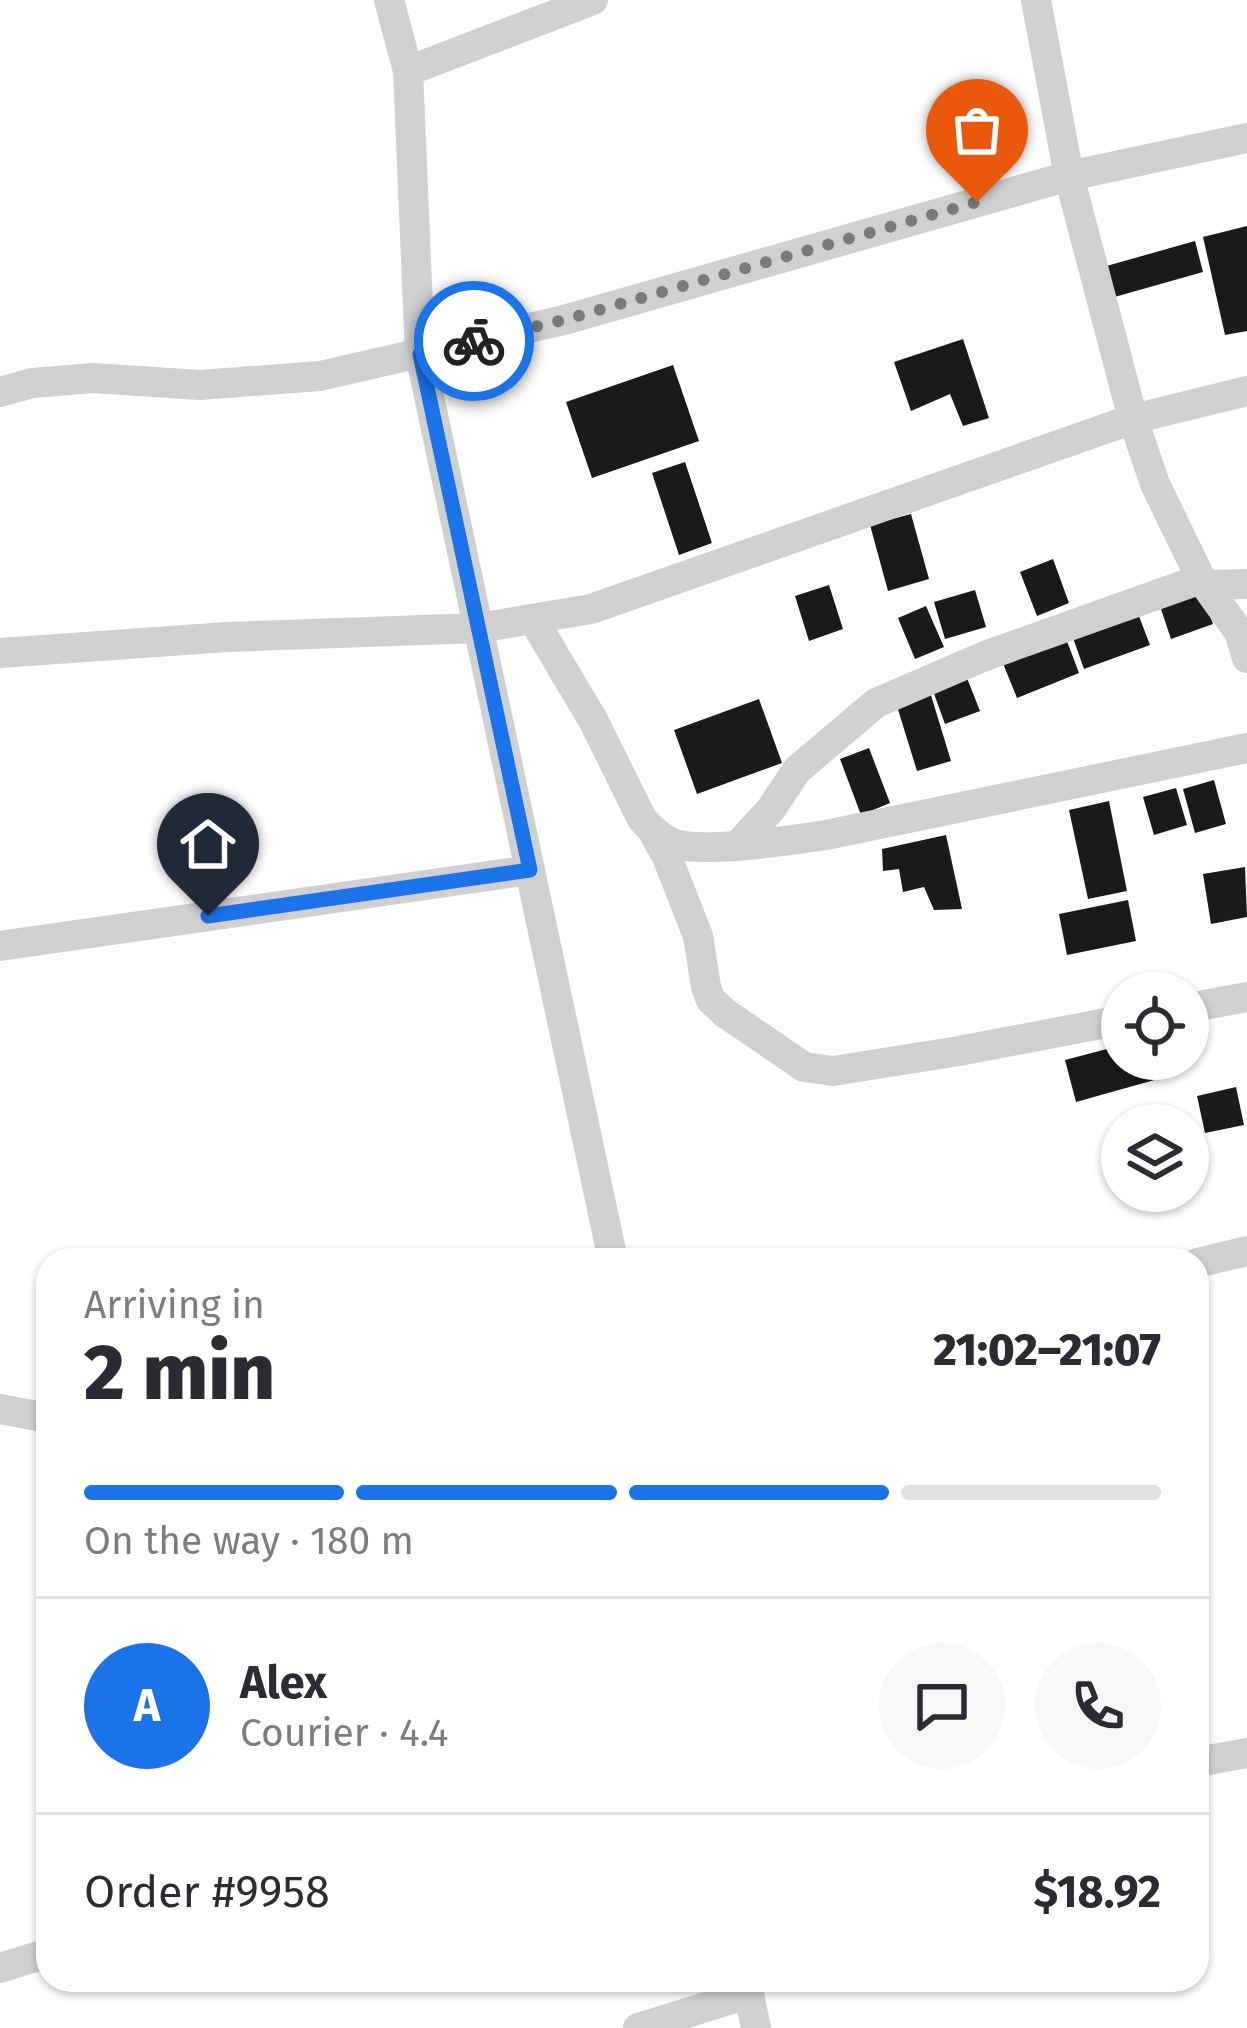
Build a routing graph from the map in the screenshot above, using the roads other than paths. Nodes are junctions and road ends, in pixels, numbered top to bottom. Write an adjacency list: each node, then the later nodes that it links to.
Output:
1 (389, 0): 4 (street)
2 (592, 0): 4 (street)
3 (1036, 0): 6 (street)
4 (407, 71): 7 (street)
5 (1247, 138): 6 (street)
6 (1069, 176): 7 (street); 10 (street)
7 (420, 354): 9 (street); 14 (street)
8 (1247, 391): 10 (street)
9 (0, 392)
10 (1133, 419): 11 (street); 13 (street)
11 (1203, 582): 12 (street); 16 (street); 19 (street)
12 (1247, 584)
13 (533, 619): 14 (street); 18 (street)
14 (479, 628): 15 (street); 20 (street)
15 (0, 653)
16 (1247, 658)
17 (1247, 748): 19 (street)
18 (653, 832): 19 (street); 24 (street)
19 (739, 844)
20 (530, 870): 21 (street); 25 (street)
21 (0, 946)
22 (1247, 997): 23 (street)
23 (1209, 1004)
24 (1101, 1024)
25 (610, 1248)
26 (1247, 1251): 27 (street)
27 (1209, 1260)
28 (0, 1409): 29 (street)
29 (36, 1416)
30 (1247, 1753): 31 (street)
31 (1209, 1760)
32 (36, 1957): 33 (street)
33 (0, 1968)
34 (734, 1992): 36 (street)
35 (748, 1992): 37 (street)
36 (638, 2028)
37 (756, 2028)

